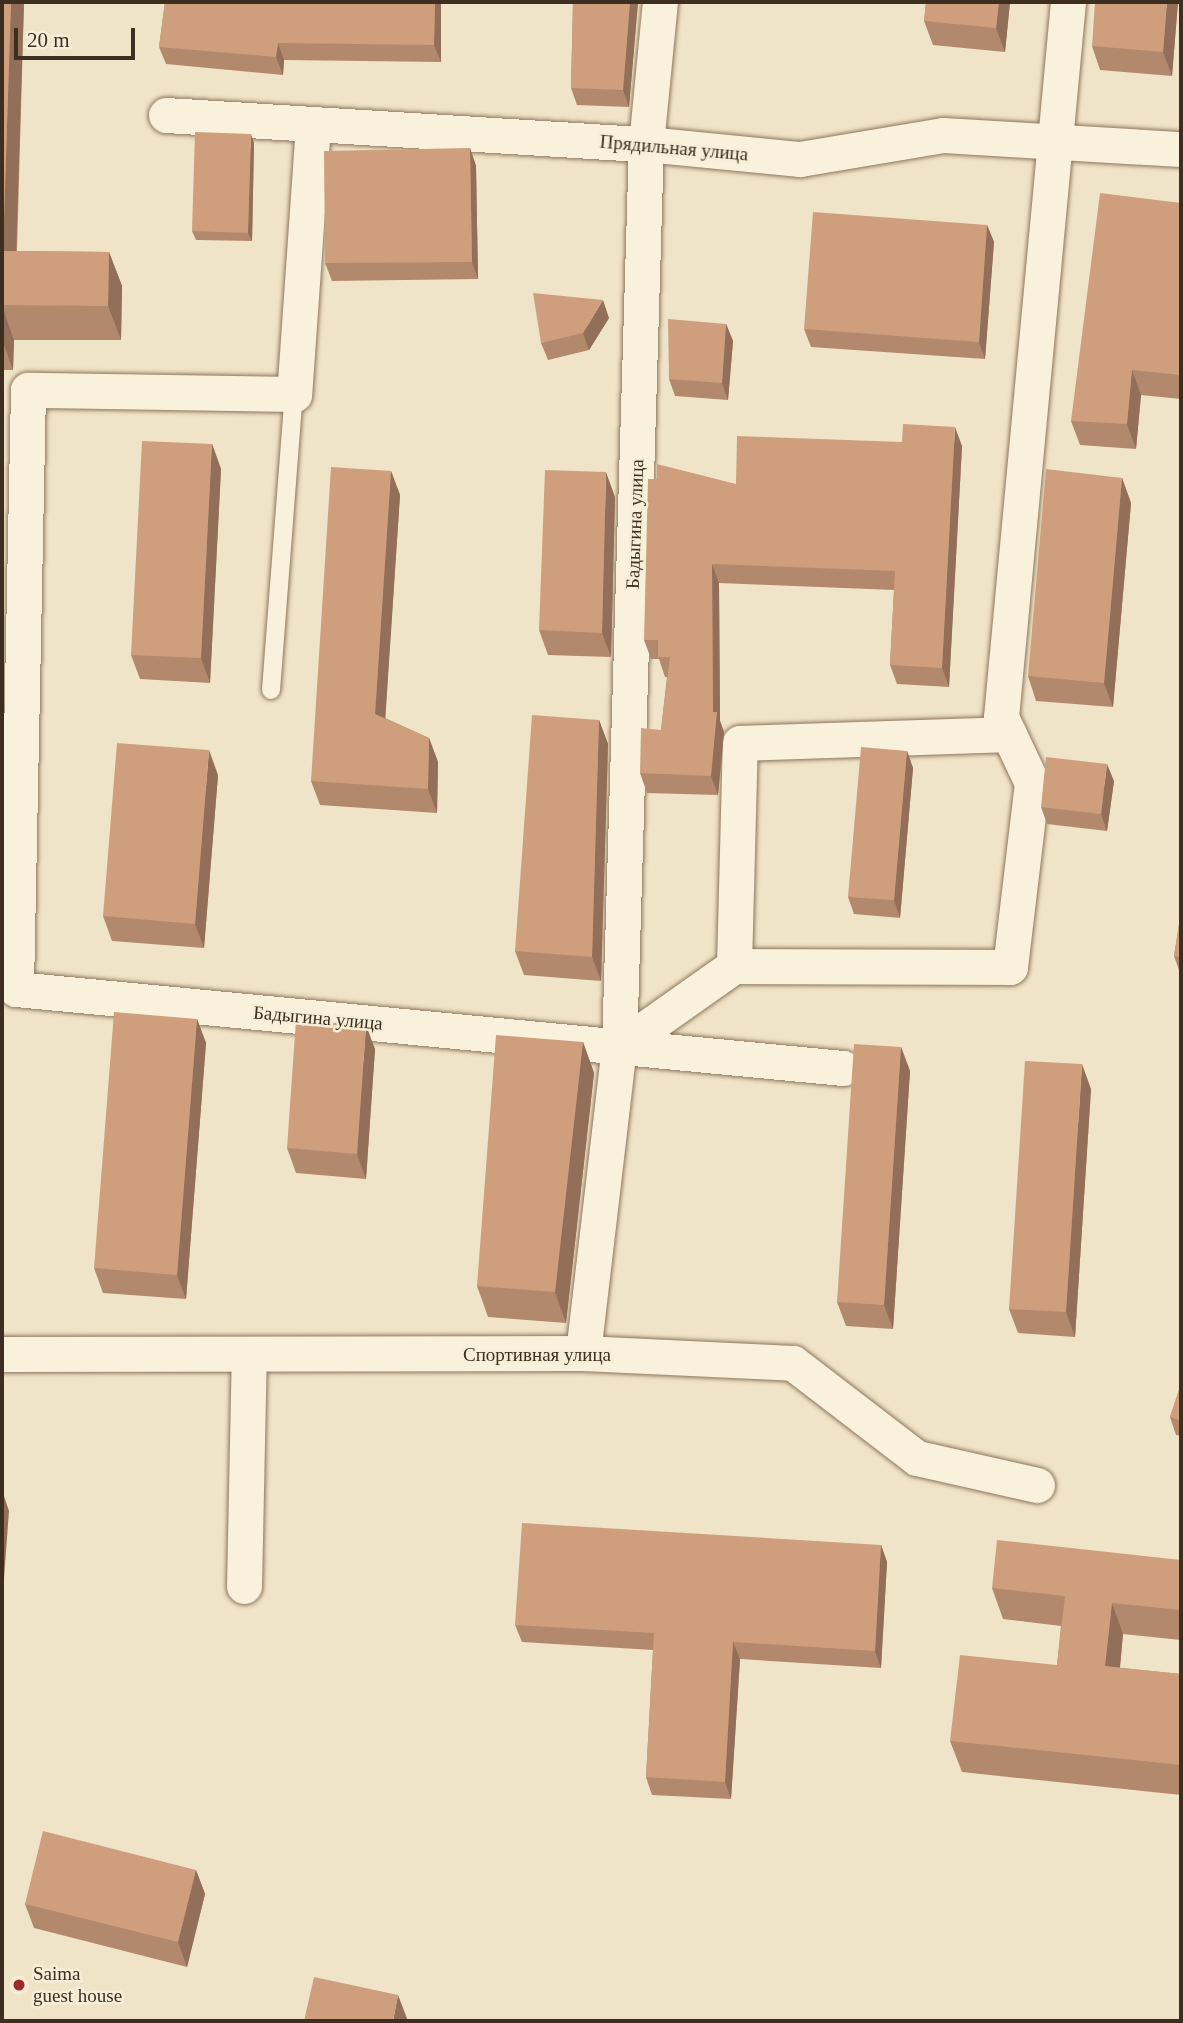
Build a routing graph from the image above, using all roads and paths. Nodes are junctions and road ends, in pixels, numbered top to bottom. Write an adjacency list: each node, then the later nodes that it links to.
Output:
1 (660, 2): 6 (street, Бадыгина улица)
2 (1068, 2): 5 (street)
3 (166, 115): 4 (street, Прядильная улица)
4 (313, 125): 6 (street, Прядильная улица); 8 (street)
5 (1056, 139): 6 (street, Прядильная улица); 7 (street, Прядильная улица); 11 (street)
6 (646, 144): 13 (street, Бадыгина улица)
7 (1181, 149)
8 (294, 394): 9 (street); 10 (lane)
9 (14, 430): 13 (street, Бадыгина улица)
10 (271, 690)
11 (1009, 734): 12 (street); 12 (street)
12 (734, 966): 13 (street)
13 (619, 1047): 14 (street, Бадыгина улица); 15 (street, Бадыгина улица)
14 (843, 1068)
15 (583, 1353): 17 (street, Спортивная улица); 18 (street, Спортивная улица)
16 (2, 1354): 17 (street, Спортивная улица)
17 (249, 1356): 19 (street)
18 (1037, 1485)
19 (244, 1586)

